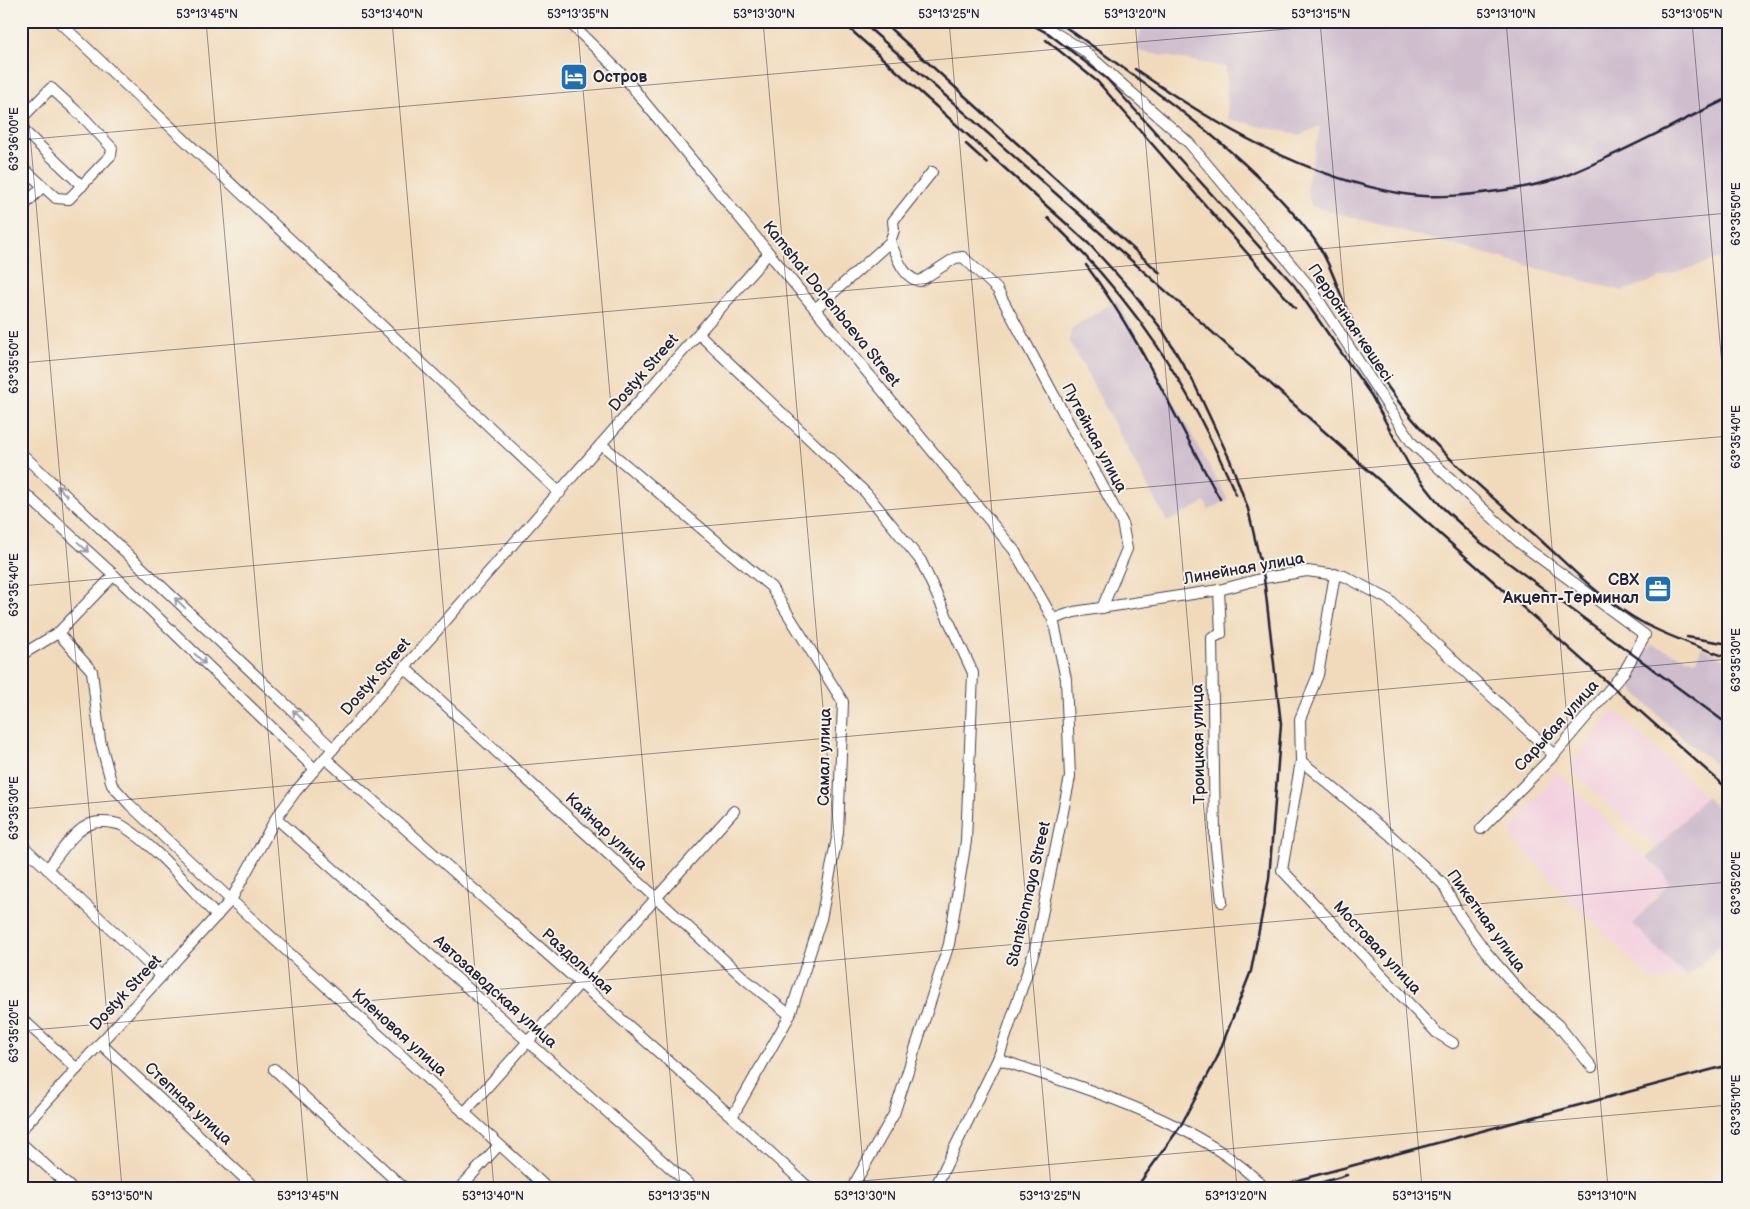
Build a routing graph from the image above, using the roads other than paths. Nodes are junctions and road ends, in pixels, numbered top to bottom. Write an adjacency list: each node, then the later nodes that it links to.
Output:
1 (58, 21): 18 (street)
2 (568, 21): 12 (street, Kamshat Donenbaeva Street)
3 (1036, 21): 25 (street, Перронная көшесі)
4 (21, 119): 8 (street)
5 (21, 128): 8 (street)
6 (21, 166): 9 (street)
7 (932, 172): 11 (street)
8 (82, 186): 9 (street)
9 (42, 187): 10 (street)
10 (21, 209)
11 (890, 242): 13 (street); 22 (street, Путейная улица)
12 (769, 254): 13 (street, Kamshat Donenbaeva Street); 14 (street, Dostyk Street)
13 (815, 309): 23 (street, Kamshat Donenbaeva Street)
14 (698, 334): 15 (street, Dostyk Street); 65 (street)
15 (602, 444): 18 (street, Dostyk Street); 44 (street, Самал улица)
16 (21, 453): 28 (street, one-way to 16)
17 (21, 490): 20 (street, one-way to 20)
18 (560, 493): 27 (street, Dostyk Street)
19 (1336, 574): 21 (street, Линейная улица); 29 (street, Линейная улица); 31 (street)
20 (114, 575): 24 (street); 32 (street, one-way to 32)
21 (1219, 590): 22 (street, Линейная улица); 40 (street, Троицкая улица)
22 (1102, 608): 23 (street, Линейная улица)
23 (1053, 619): 49 (street, Stantsionnaya Street)
24 (58, 633): 26 (street); 39 (street, Кленовая улица)
25 (1645, 635): 29 (street, Сарыбая улица)
26 (21, 655)
27 (405, 668): 28 (street, Dostyk Street); 38 (street, Кайнар улица)
28 (333, 749): 30 (street, Dostyk Street)
29 (1554, 755): 35 (street, Сарыбая улица)
30 (325, 758): 32 (street, Dostyk Street); 43 (street, Раздольная)
31 (1301, 762): 48 (street, Мостовая улица); 50 (street, Пикетная улица)
32 (315, 769): 34 (street, Dostyk Street)
33 (734, 811): 38 (street)
34 (276, 818): 39 (street, Dostyk Street); 46 (street, Автозаводская улица)
35 (1481, 829)
36 (21, 844): 37 (street)
37 (48, 868): 41 (street); 42 (street)
38 (656, 898): 43 (street); 44 (street, Кайнар улица)
39 (231, 900): 41 (street, Dostyk Street); 53 (street, Кленовая улица)
40 (1222, 902)
41 (217, 916): 42 (street, Dostyk Street)
42 (161, 976): 47 (street, Dostyk Street)
43 (579, 984): 46 (street); 54 (street, Раздольная)
44 (790, 1015): 54 (street, Самал улица)
45 (21, 1018): 51 (street)
46 (528, 1042): 53 (street); 63 (street, Автозаводская улица)
47 (100, 1043): 51 (street, Dostyk Street); 59 (street, Степная улица)
48 (1453, 1043)
49 (998, 1059): 66 (street, Stantsionnaya Street); 67 (street)
50 (1592, 1067)
51 (77, 1069): 55 (street, Dostyk Street)
52 (274, 1069): 60 (street)
53 (464, 1113): 57 (street, Кленовая улица)
54 (732, 1117): 64 (street, Раздольная)
55 (21, 1130)
56 (21, 1142): 58 (street)
57 (499, 1145): 61 (street); 62 (street, Кленовая улица)
58 (71, 1188)
59 (255, 1188)
60 (404, 1188)
61 (460, 1188)
62 (547, 1188)
63 (693, 1188)
64 (809, 1188)
65 (852, 1188)
66 (935, 1188)
67 (1265, 1188)

